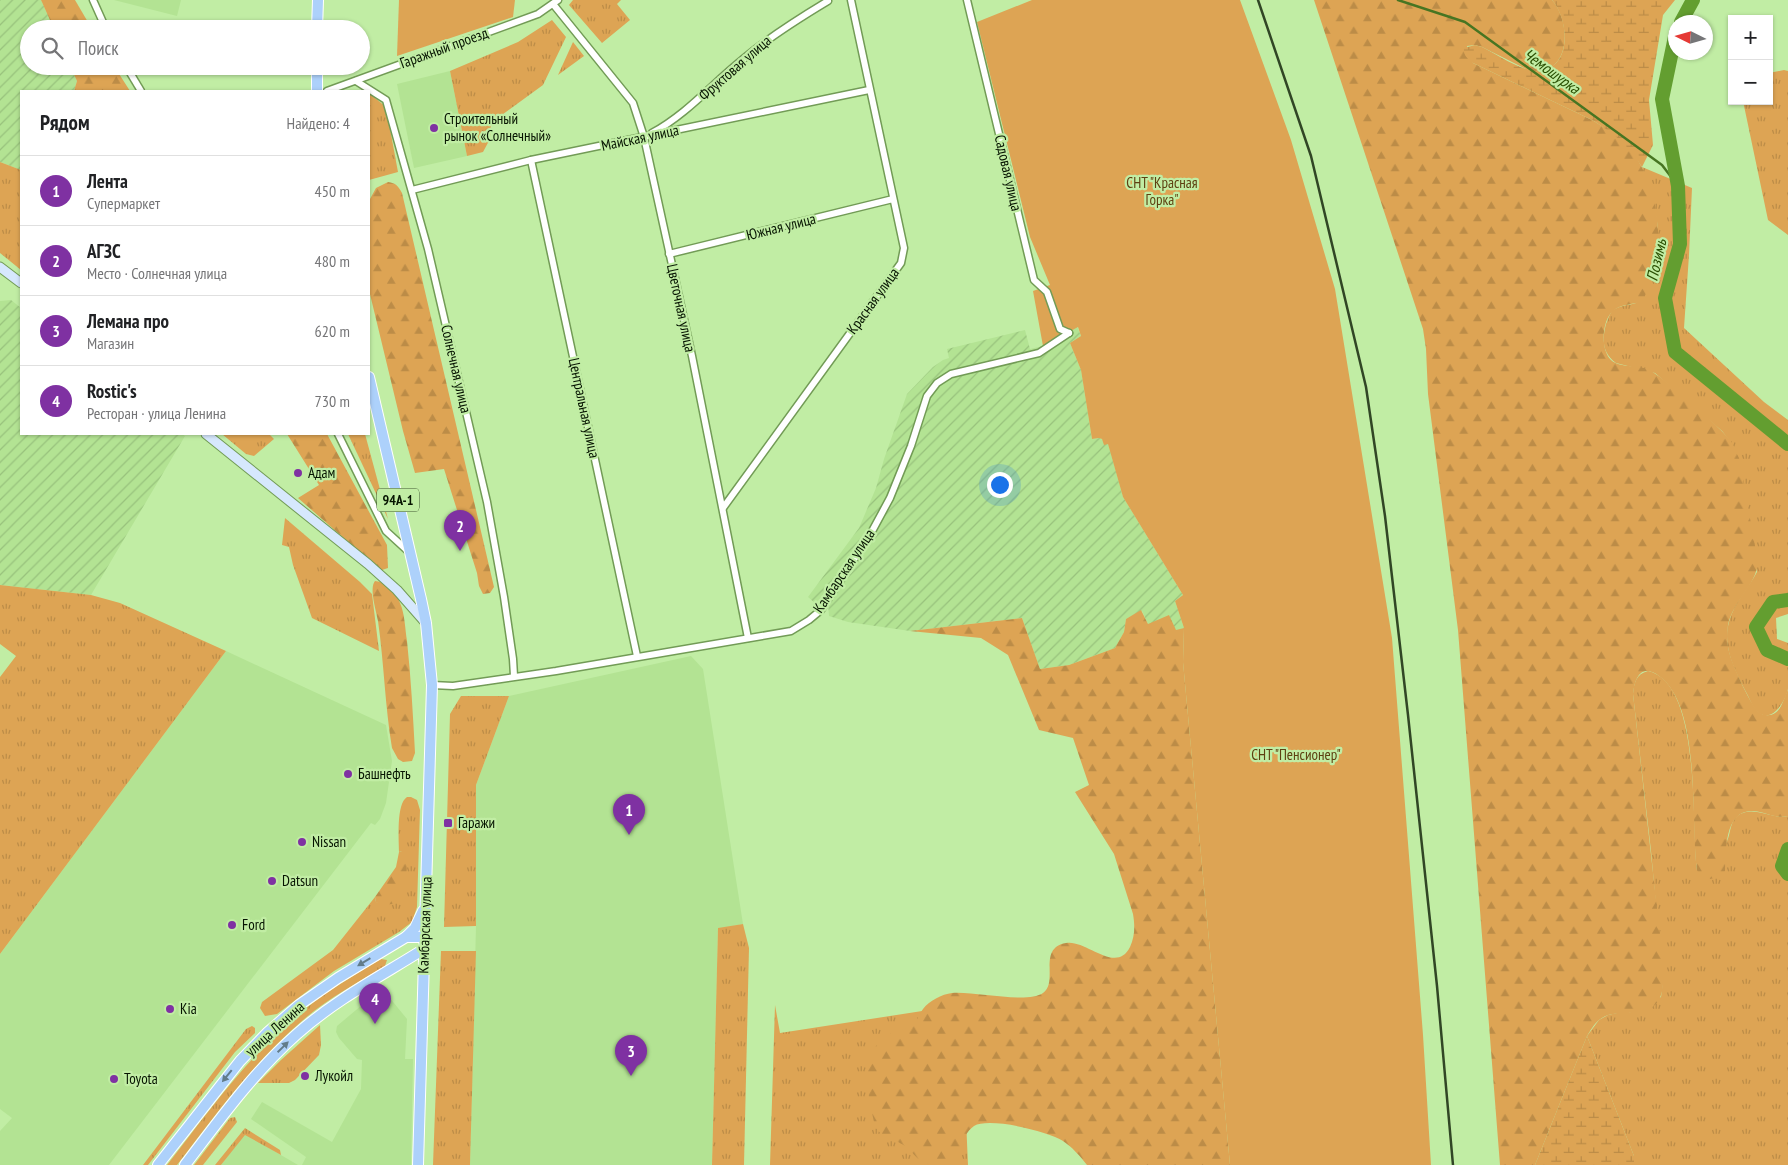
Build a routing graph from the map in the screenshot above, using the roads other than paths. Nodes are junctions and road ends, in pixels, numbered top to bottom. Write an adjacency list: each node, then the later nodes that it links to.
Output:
1 (93, 0): 7 (street)
2 (318, 0): 8 (main road)
3 (851, 0): 15 (street, Красная улица)
4 (967, 0): 23 (street, Садовая улица)
5 (828, 1): 16 (street, Фруктовая улица)
6 (556, 2): 11 (street, Гаражный проезд); 16 (street, Цветочная улица)
7 (102, 20)
8 (317, 20)
9 (131, 75): 12 (street)
10 (317, 75): 13 (main road)
11 (356, 81): 14 (street, Гаражный проезд); 18 (street, Солнечная улица)
12 (140, 90)
13 (317, 90)
14 (330, 90)
15 (869, 90): 16 (street, Майская улица); 19 (street, Красная улица)
16 (644, 137): 17 (street, Майская улица); 20 (street, Цветочная улица)
17 (531, 160): 18 (street, Майская улица); 31 (street, Центральная улица)
18 (412, 190): 32 (street, Солнечная улица)
19 (894, 199): 20 (street, Южная улица); 27 (street, Красная улица)
20 (669, 254): 27 (street, Цветочная улица)
21 (0, 266): 22 (street)
22 (20, 283)
23 (1069, 333): 30 (street, Камбарская улица)
24 (370, 381): 28 (main road, 94А-1)
25 (207, 435): 29 (street)
26 (338, 435): 28 (street)
27 (723, 508): 30 (street, Цветочная улица)
28 (412, 555): 29 (main road, 94А-1)
29 (426, 623): 33 (main road, Камбарская улица)
30 (748, 638): 31 (street, Камбарская улица)
31 (637, 656): 32 (street, Камбарская улица)
32 (514, 676): 33 (street, Камбарская улица)
33 (432, 685): 34 (main road, Камбарская улица)
34 (426, 904): 35 (main road); 36 (main road, Камбарская улица)
35 (406, 937): 36 (main road); 38 (main road, улица Ленина, one-way to 38)
36 (425, 938): 37 (main road, Камбарская улица)
37 (424, 949): 39 (main road, улица Ленина, one-way to 37); 40 (main road, Камбарская улица)
38 (158, 1165)
39 (186, 1165)
40 (418, 1165)

